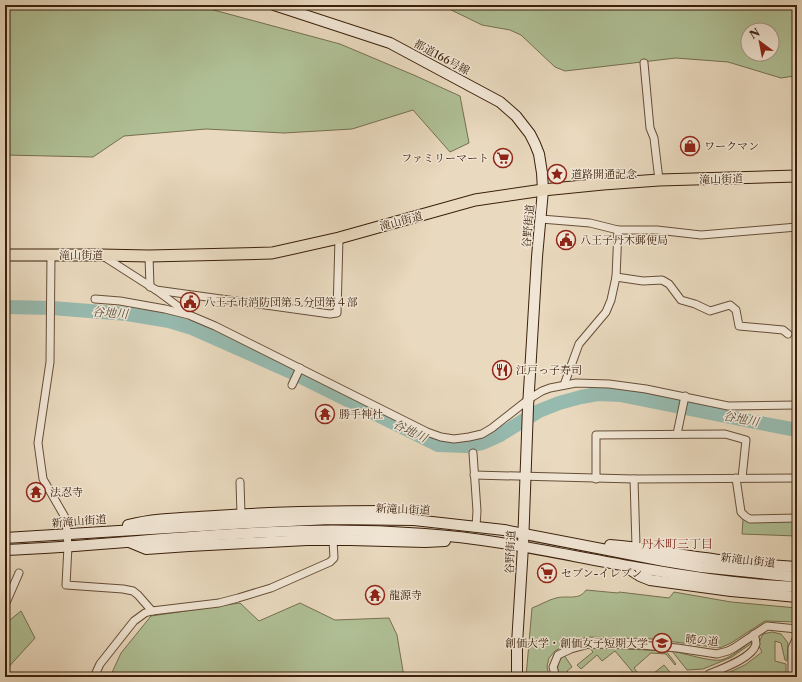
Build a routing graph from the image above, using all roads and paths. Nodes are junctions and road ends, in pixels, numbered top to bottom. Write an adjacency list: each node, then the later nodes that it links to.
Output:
1 (274, 5): 5 (main road, 都道166号線)
2 (644, 63): 4 (street)
3 (797, 176): 4 (highway, 滝山街道)
4 (659, 180): 5 (highway, 滝山街道)
5 (543, 190): 6 (main road, 谷野街道); 9 (highway, 滝山街道)
6 (541, 219): 8 (street); 23 (main road, 谷野街道)
7 (797, 227): 8 (street)
8 (618, 230): 14 (street)
9 (339, 238): 13 (highway, 滝山街道); 15 (street)
10 (5, 255): 11 (highway, 滝山街道)
11 (52, 255): 12 (highway, 滝山街道); 39 (street)
12 (101, 255): 13 (highway, 滝山街道); 15 (street)
13 (149, 256): 15 (street)
14 (616, 277): 18 (street); 21 (street)
15 (153, 288): 17 (street)
16 (95, 299): 17 (street)
17 (189, 315): 19 (street)
18 (788, 334)
19 (300, 369): 20 (street); 23 (street)
20 (293, 383)
21 (564, 385): 22 (street); 23 (street)
22 (684, 398): 24 (street); 25 (street)
23 (528, 403): 28 (main road, 谷野街道)
24 (797, 405)
25 (677, 434): 29 (street); 31 (street)
26 (473, 453): 27 (street)
27 (474, 475): 28 (street); 37 (street)
28 (525, 476): 31 (street); 40 (main road, 谷野街道)
29 (739, 478): 30 (street); 32 (street); 35 (street)
30 (797, 478)
31 (596, 479): 32 (street)
32 (634, 479): 48 (street)
33 (240, 482): 34 (street)
34 (241, 514): 36 (main road); 38 (main road)
35 (797, 518)
36 (414, 520): 37 (main road, 新滝山街道); 38 (main road, 新滝山街道)
37 (476, 526): 40 (main road, 新滝山街道)
38 (102, 531): 39 (main road, 新滝山街道)
39 (67, 533): 41 (main road, 新滝山街道); 46 (street)
40 (523, 533): 45 (main road, 新滝山街道); 47 (main road, 谷野街道)
41 (7, 537)
42 (471, 539): 43 (main road); 44 (main road, 新滝山街道); 47 (main road, 新滝山街道)
43 (333, 540): 44 (main road); 59 (street)
44 (129, 542): 46 (main road, 新滝山街道)
45 (574, 542): 48 (main road); 55 (main road, 新滝山街道)
46 (68, 546): 49 (main road, 新滝山街道); 59 (street)
47 (523, 546): 52 (main road, 新滝山街道); 65 (main road, 谷野街道)
48 (636, 546): 53 (main road)
49 (23, 549): 50 (main road, 新滝山街道); 51 (main road)
50 (5, 550)
51 (5, 554)
52 (623, 565): 56 (main road, 新滝山街道); 57 (main road)
53 (797, 567)
54 (19, 573): 58 (street)
55 (797, 577)
56 (797, 587)
57 (797, 597)
58 (5, 605)
59 (152, 611): 64 (street)
60 (797, 629): 61 (street, 暁の道)
61 (754, 634): 63 (street); 66 (street, 暁の道)
62 (797, 637): 67 (street)
63 (709, 674)
64 (94, 677)
65 (518, 677)
66 (556, 677)
67 (792, 677)

